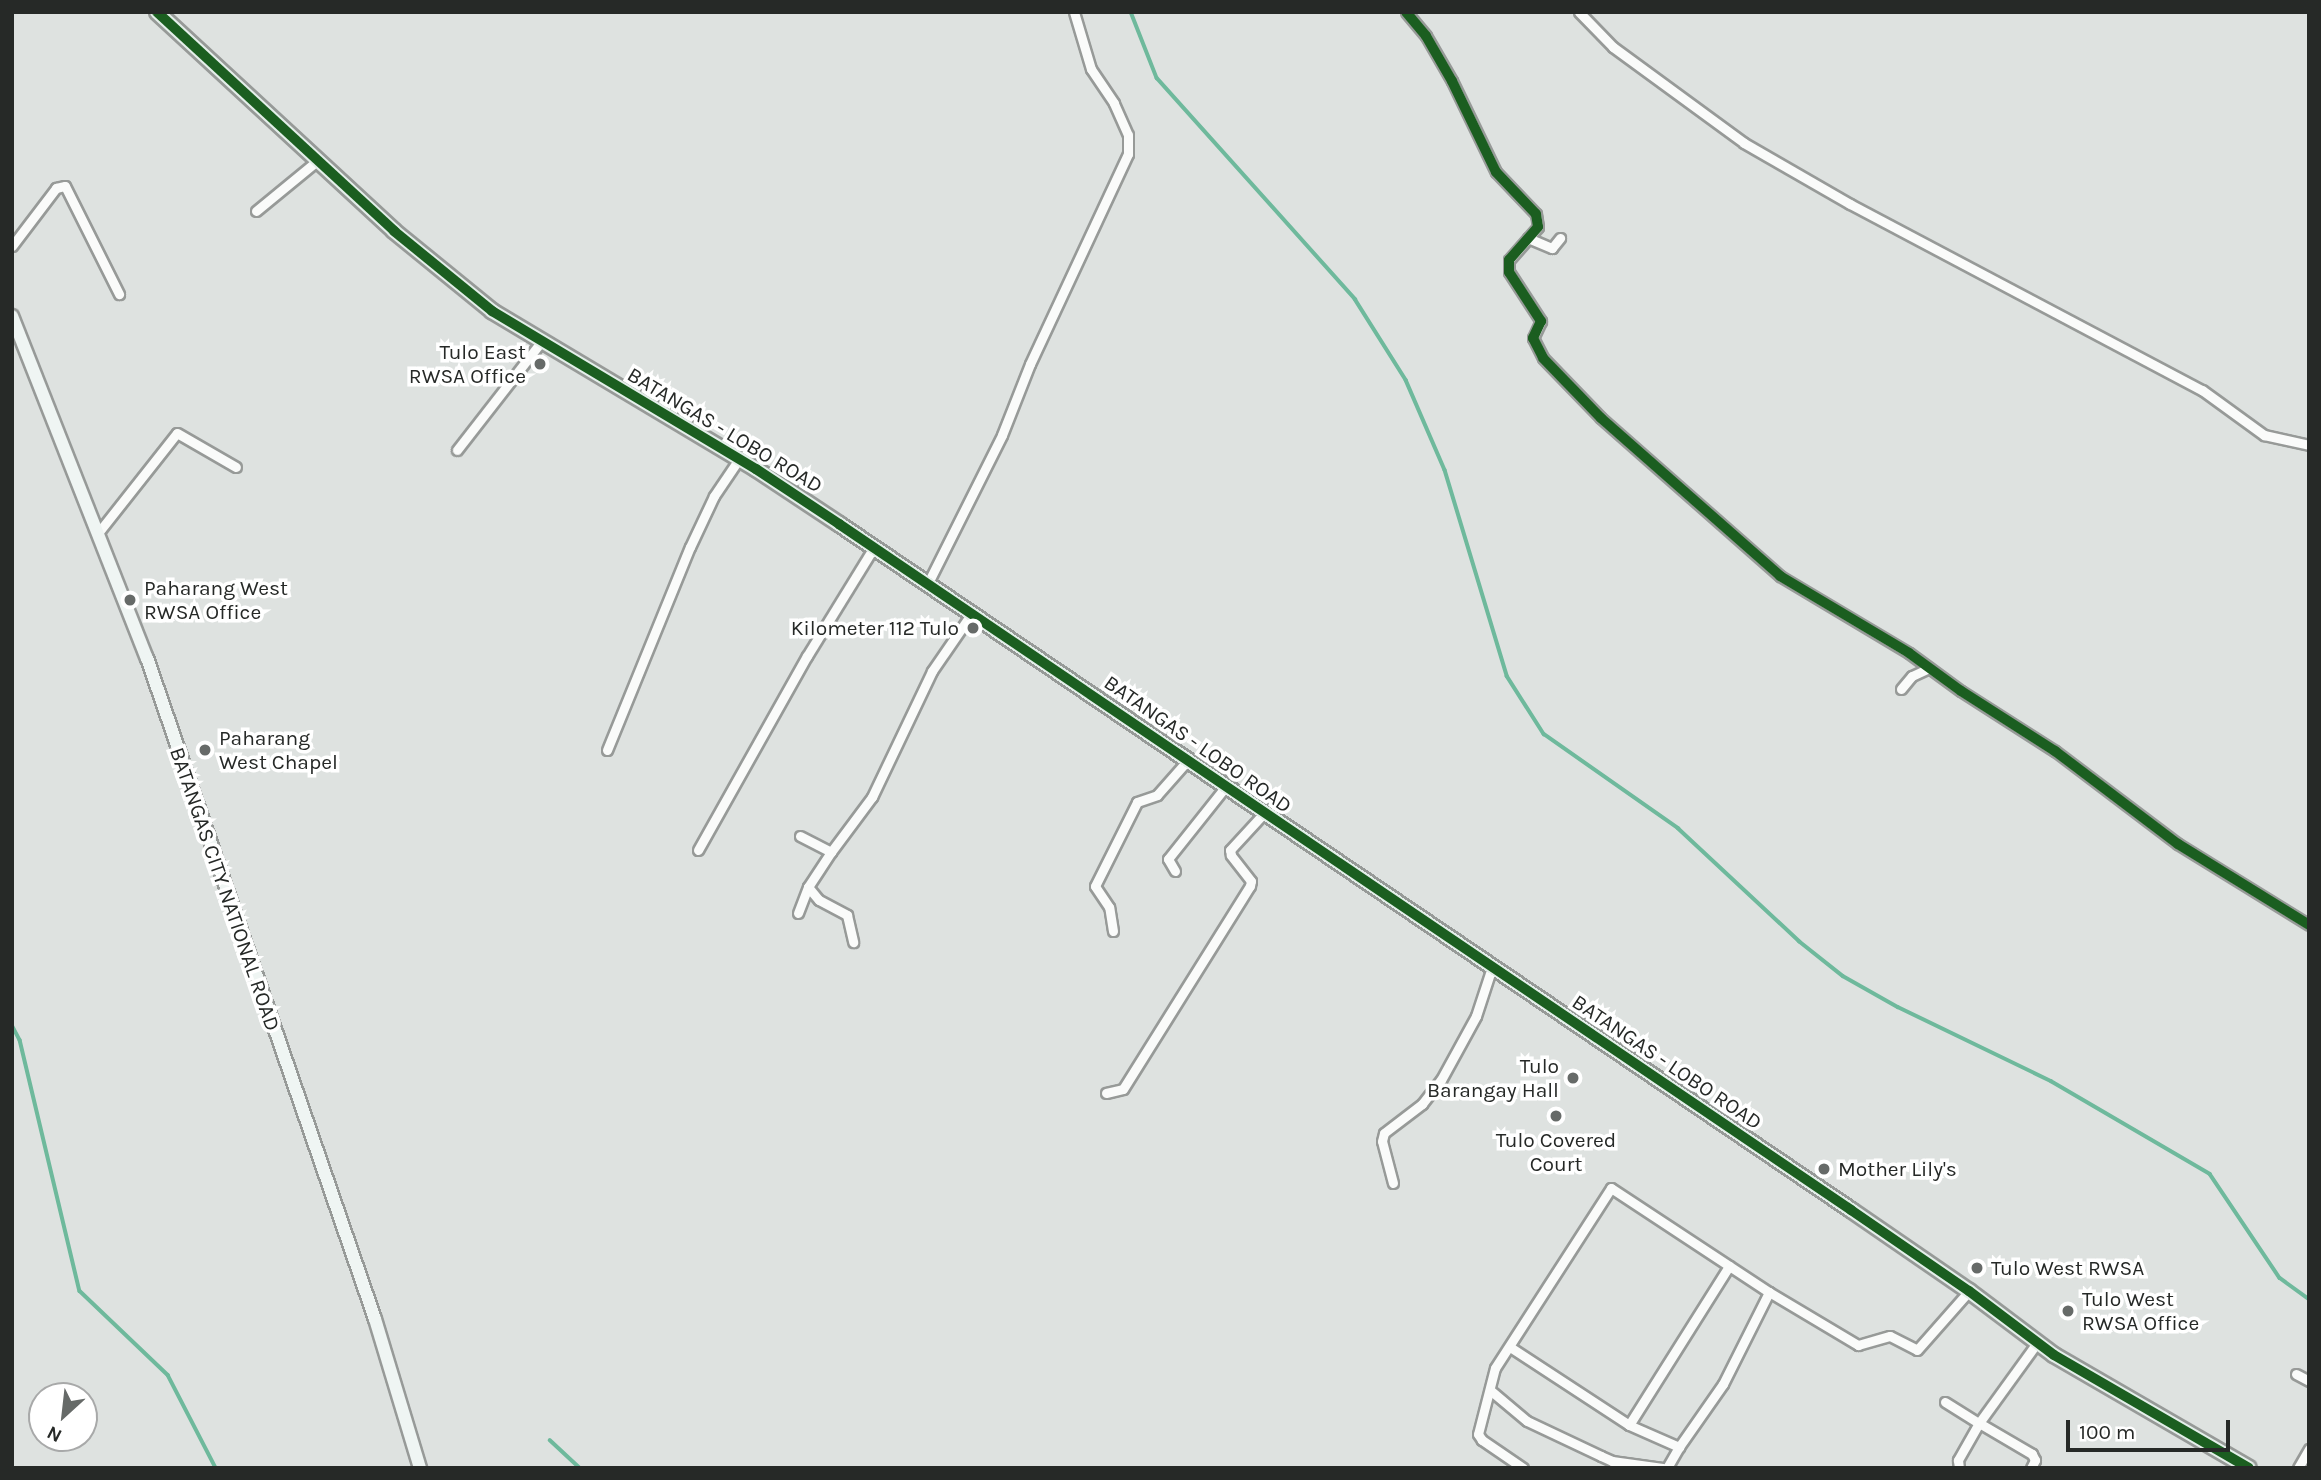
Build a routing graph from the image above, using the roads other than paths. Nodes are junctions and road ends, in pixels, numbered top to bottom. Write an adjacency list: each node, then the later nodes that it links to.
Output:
1 (157, 12): 5 (main road, BATANGAS - LOBO ROAD)
2 (1074, 12): 19 (street)
3 (1406, 12): 7 (street)
4 (1579, 12): 13 (street)
5 (318, 160): 6 (street); 12 (main road, BATANGAS - LOBO ROAD)
6 (256, 212)
7 (1528, 238): 8 (street); 21 (street)
8 (1560, 238)
9 (12, 246): 10 (street)
10 (119, 294)
11 (12, 316): 17 (street, BATANGAS CITY NATIONAL ROAD)
12 (541, 342): 14 (street); 15 (main road, BATANGAS - LOBO ROAD)
13 (2309, 445)
14 (457, 450)
15 (739, 459): 18 (main road, BATANGAS - LOBO ROAD); 23 (street)
16 (236, 467): 17 (street)
17 (98, 533): 52 (street, BATANGAS CITY NATIONAL ROAD)
18 (874, 547): 19 (main road, BATANGAS - LOBO ROAD); 28 (street)
19 (928, 583): 20 (main road, BATANGAS - LOBO ROAD)
20 (972, 613): 24 (main road, BATANGAS - LOBO ROAD); 29 (street)
21 (1929, 668): 22 (street); 33 (street)
22 (1901, 689)
23 (607, 750)
24 (1188, 760): 25 (main road, BATANGAS - LOBO ROAD); 34 (street)
25 (1226, 786): 26 (main road, BATANGAS - LOBO ROAD); 30 (street)
26 (1264, 813): 36 (main road, BATANGAS - LOBO ROAD); 37 (street)
27 (800, 836): 29 (street)
28 (698, 850)
29 (831, 852): 31 (street)
30 (1175, 871)
31 (808, 887): 32 (street); 35 (street)
32 (798, 913)
33 (2309, 925)
34 (1113, 931)
35 (853, 942)
36 (1492, 967): 38 (street); 40 (main road, BATANGAS - LOBO ROAD)
37 (1106, 1093)
38 (1393, 1183)
39 (1730, 1266): 41 (street); 43 (street); 49 (street)
40 (1969, 1291): 41 (street); 42 (main road, BATANGAS - LOBO ROAD)
41 (1769, 1292): 50 (street)
42 (2037, 1343): 48 (street); 57 (main road, BATANGAS - LOBO ROAD)
43 (1510, 1347): 46 (street); 49 (street)
44 (2296, 1374): 45 (street)
45 (2309, 1381)
46 (1490, 1391): 53 (street); 54 (street)
47 (1945, 1402): 48 (street)
48 (1979, 1423): 55 (street); 56 (street)
49 (1629, 1425): 50 (street)
50 (1679, 1447): 54 (street)
51 (2309, 1449): 58 (street)
52 (420, 1468)
53 (1523, 1468)
54 (1665, 1468)
55 (1959, 1468)
56 (2031, 1468)
57 (2249, 1468)
58 (2298, 1468)

